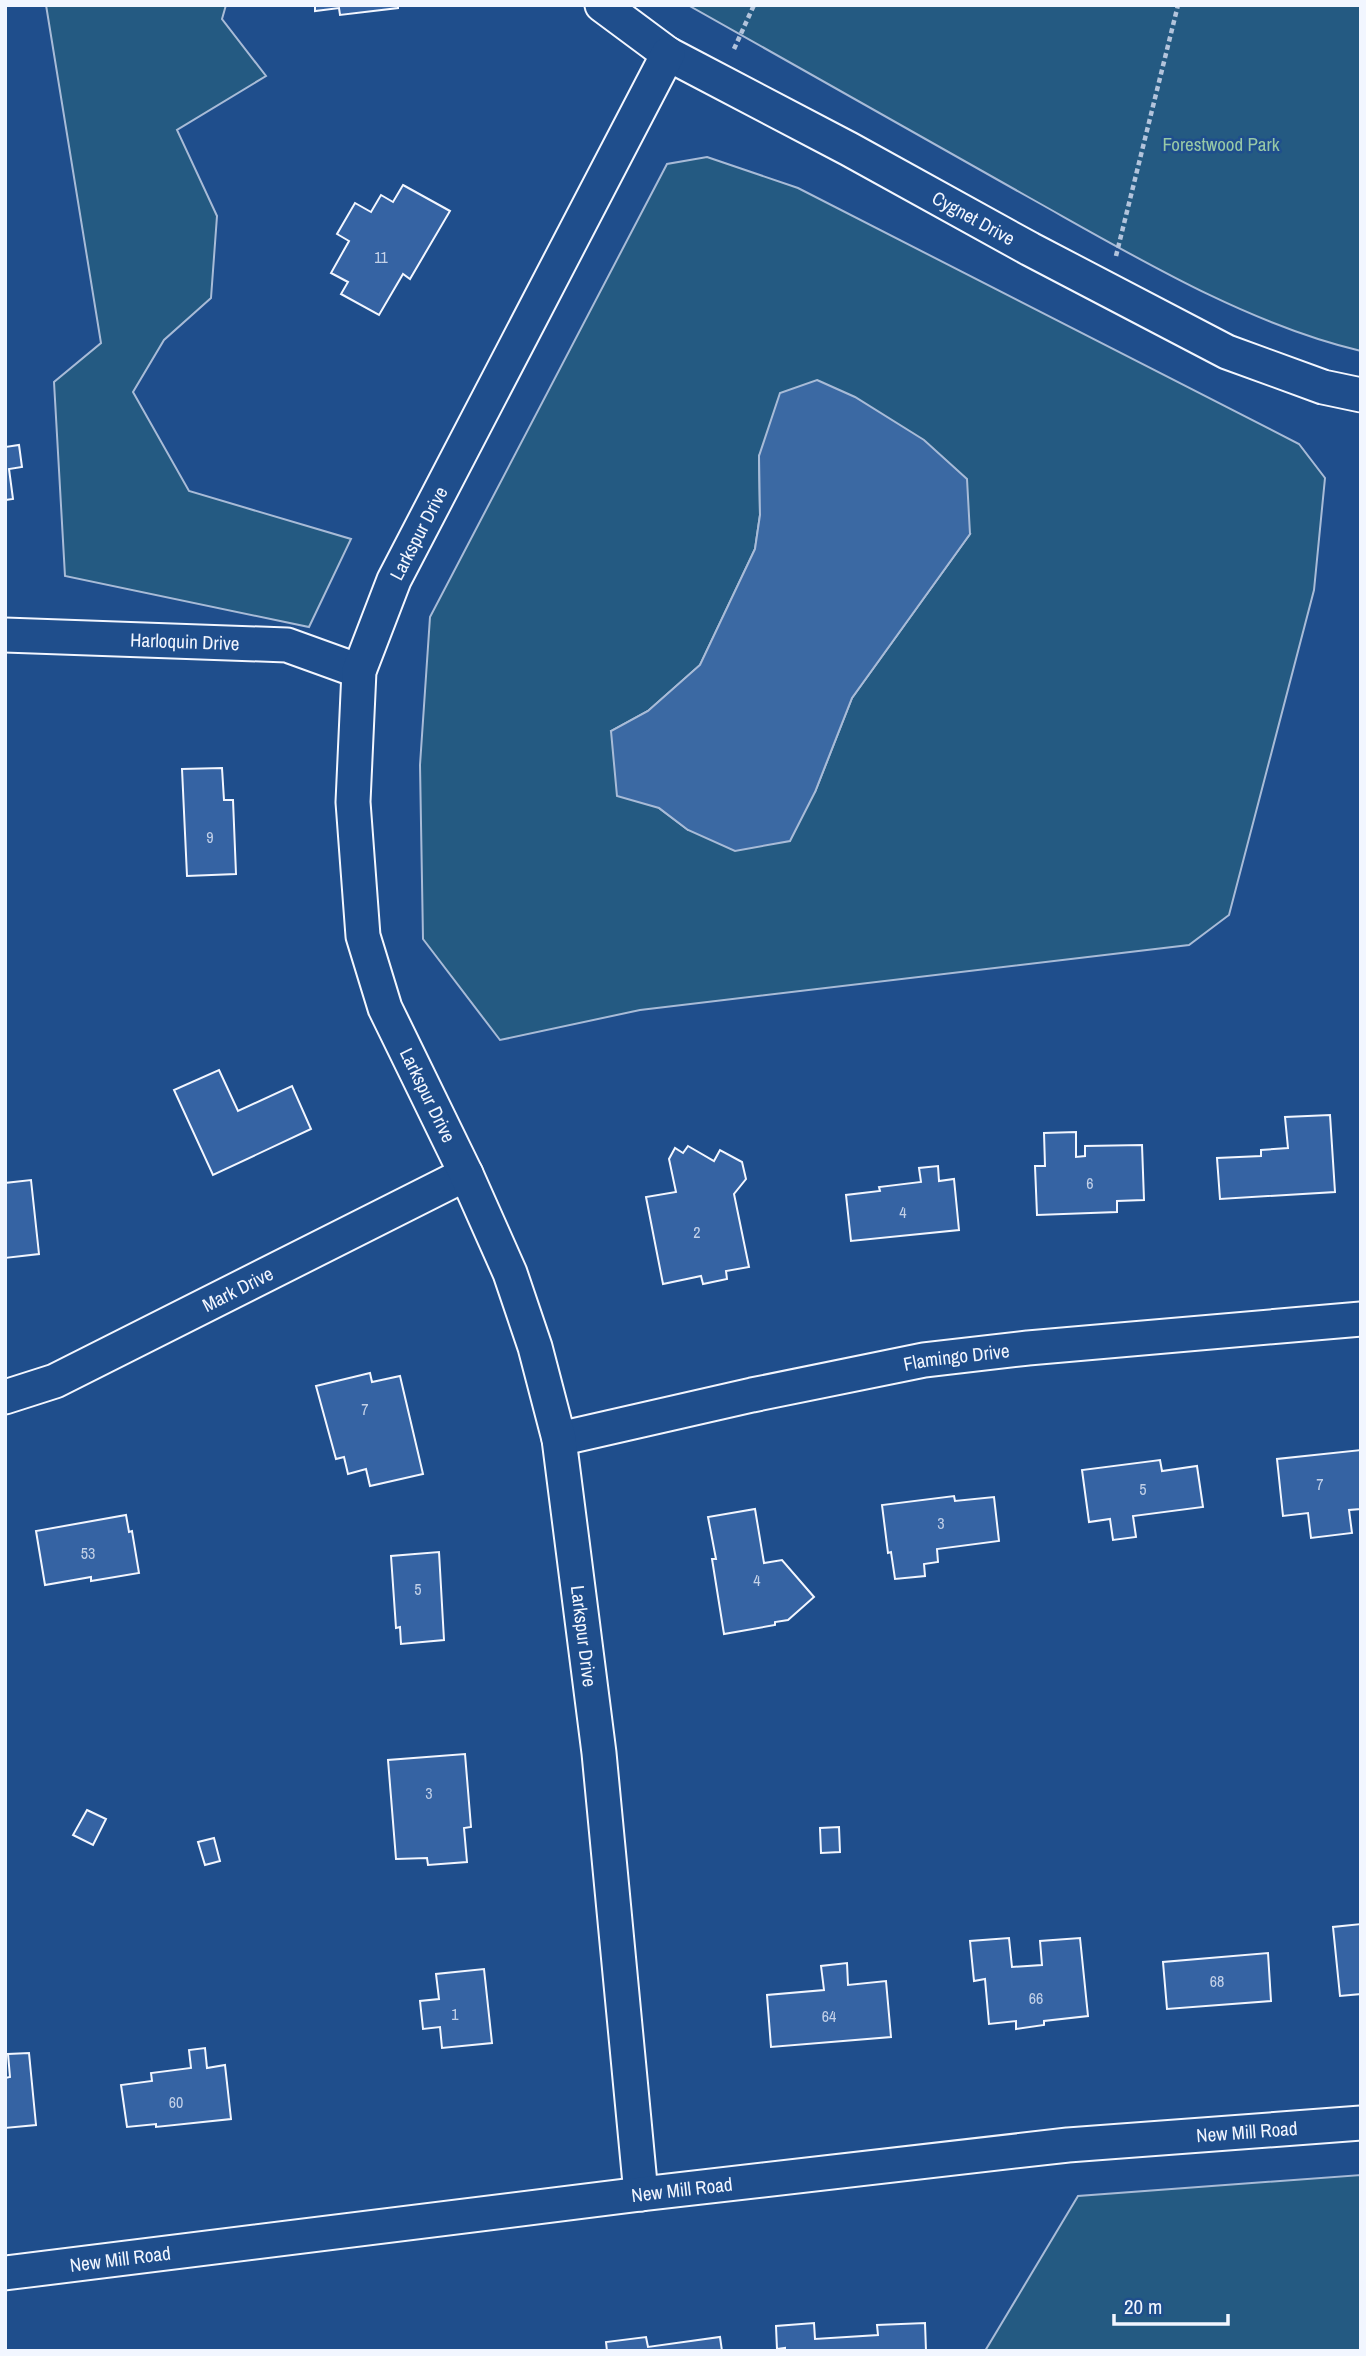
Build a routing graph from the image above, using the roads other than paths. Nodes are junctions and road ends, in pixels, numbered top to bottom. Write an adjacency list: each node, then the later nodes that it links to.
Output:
1 (602, 5): 2 (street, Cygnet Drive)
2 (668, 54): 3 (street, Cygnet Drive); 5 (street, Larkspur Drive)
3 (1361, 395)
4 (5, 635): 5 (street, Harloquin Drive)
5 (359, 671): 6 (street, Larkspur Drive)
6 (466, 1174): 8 (street, Mark Drive); 9 (street, Larkspur Drive)
7 (1361, 1319): 9 (street, Flamingo Drive)
8 (5, 1397)
9 (559, 1439): 11 (street, Larkspur Drive)
10 (1361, 2123): 11 (street, New Mill Road)
11 (641, 2194): 12 (street, New Mill Road)
12 (5, 2273)

